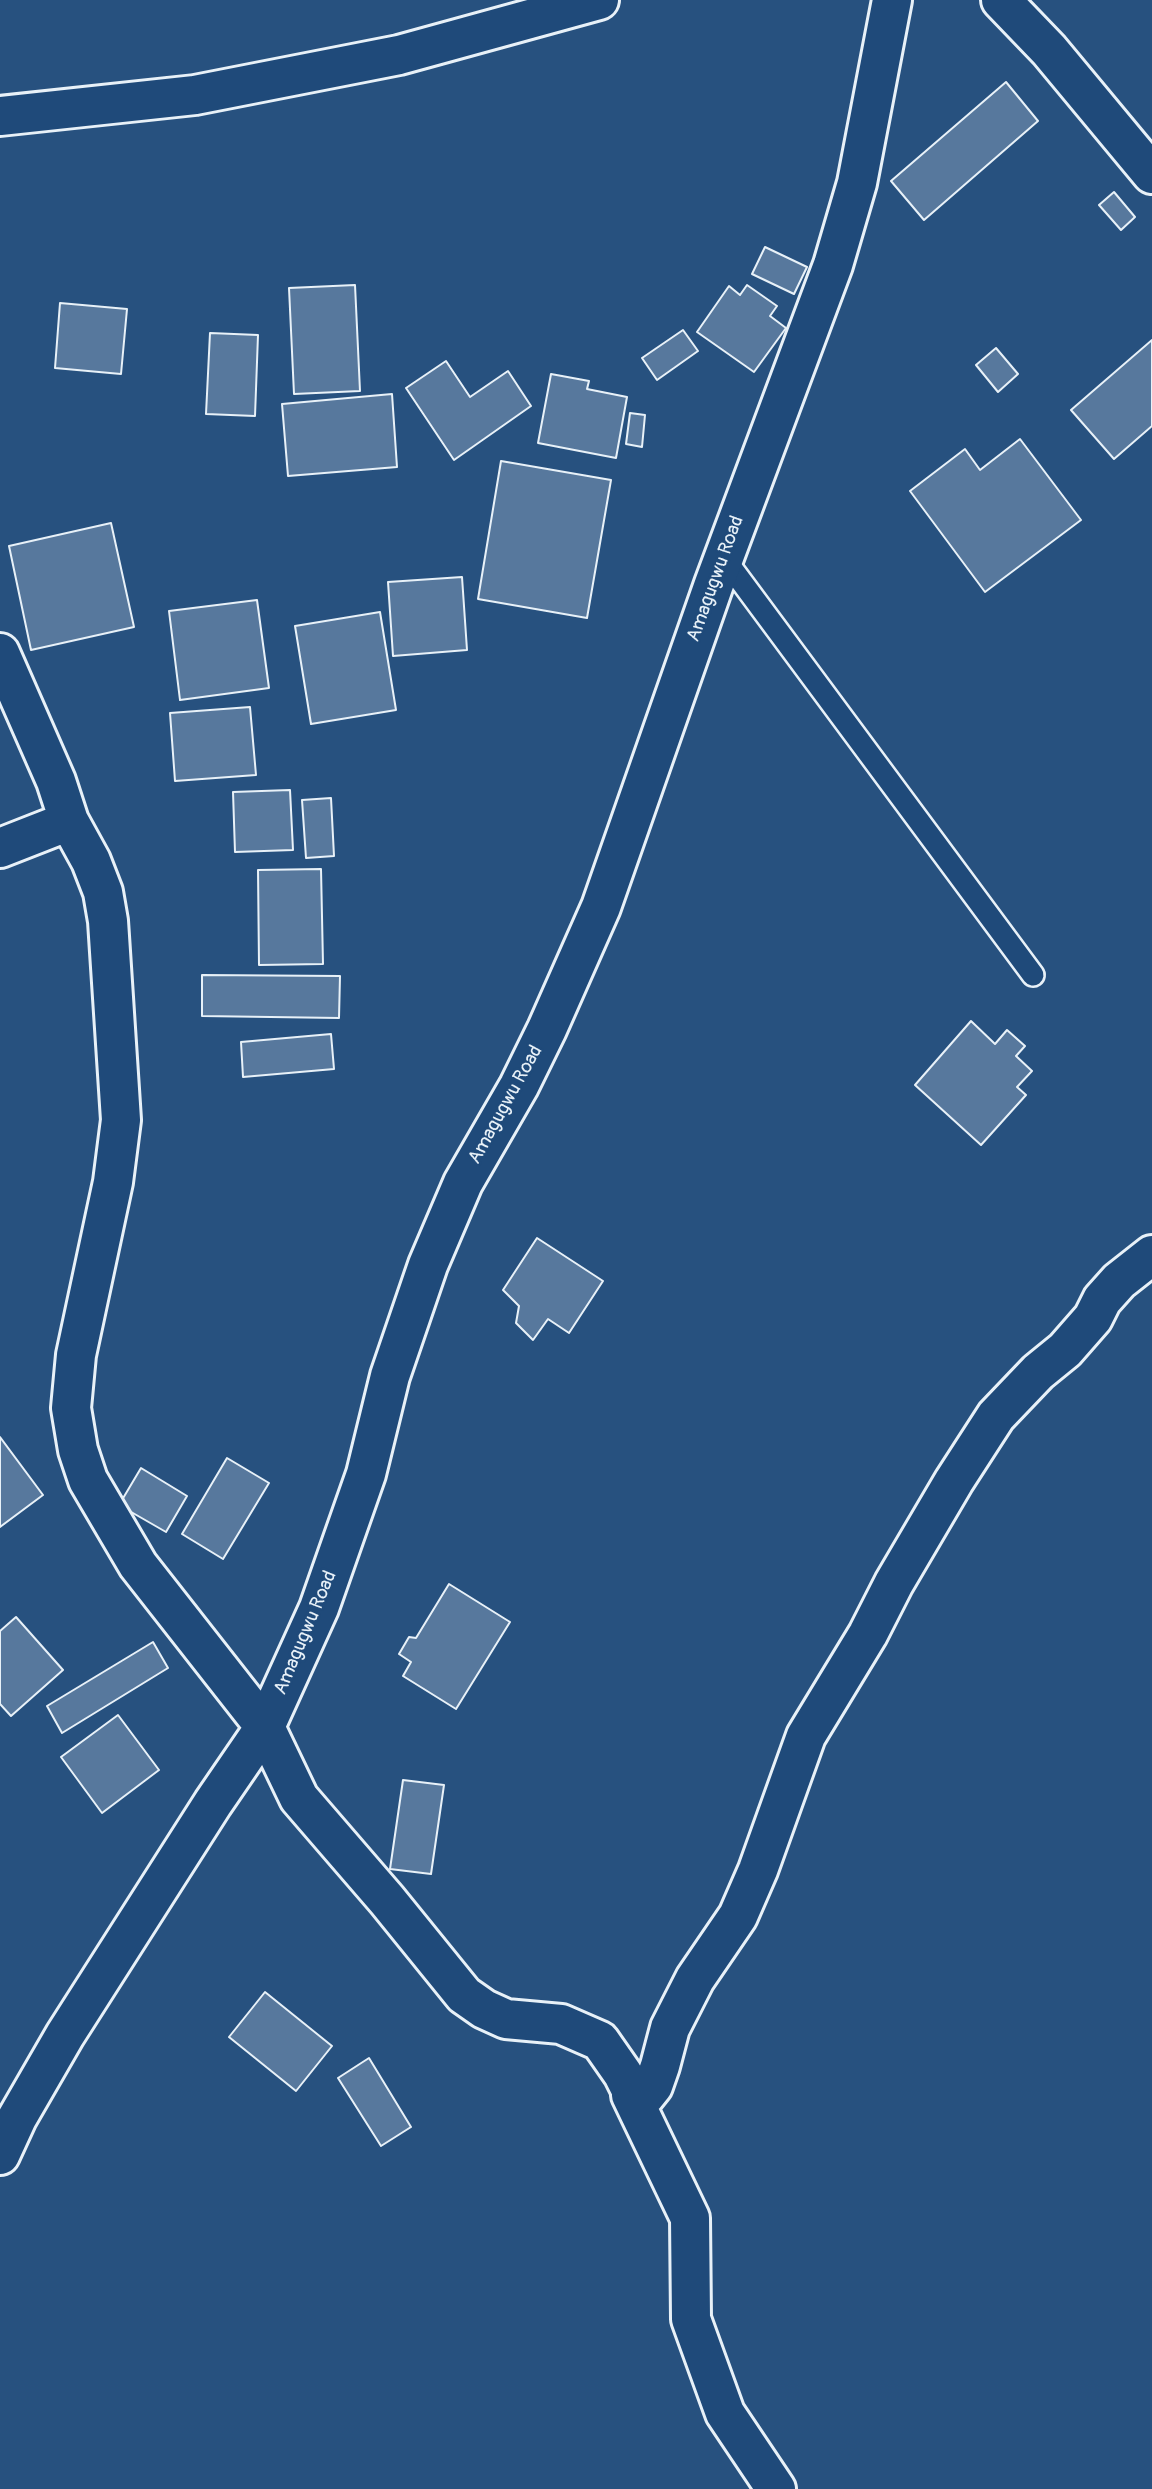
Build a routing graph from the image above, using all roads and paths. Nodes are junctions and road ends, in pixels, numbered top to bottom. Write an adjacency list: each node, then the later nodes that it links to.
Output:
1 (599, 0): 4 (street)
2 (892, 0): 6 (street, Amagugwu Road)
3 (1001, 0): 5 (street)
4 (0, 116)
5 (1152, 174)
6 (724, 558): 10 (lane); 12 (street, Amagugwu Road)
7 (0, 653): 8 (street)
8 (69, 821): 9 (street); 12 (street)
9 (0, 848)
10 (1033, 975)
11 (1152, 1255): 13 (street)
12 (265, 1727): 13 (street); 14 (street, Amagugwu Road)
13 (631, 2095): 15 (street)
14 (0, 2155)
15 (776, 2489)

